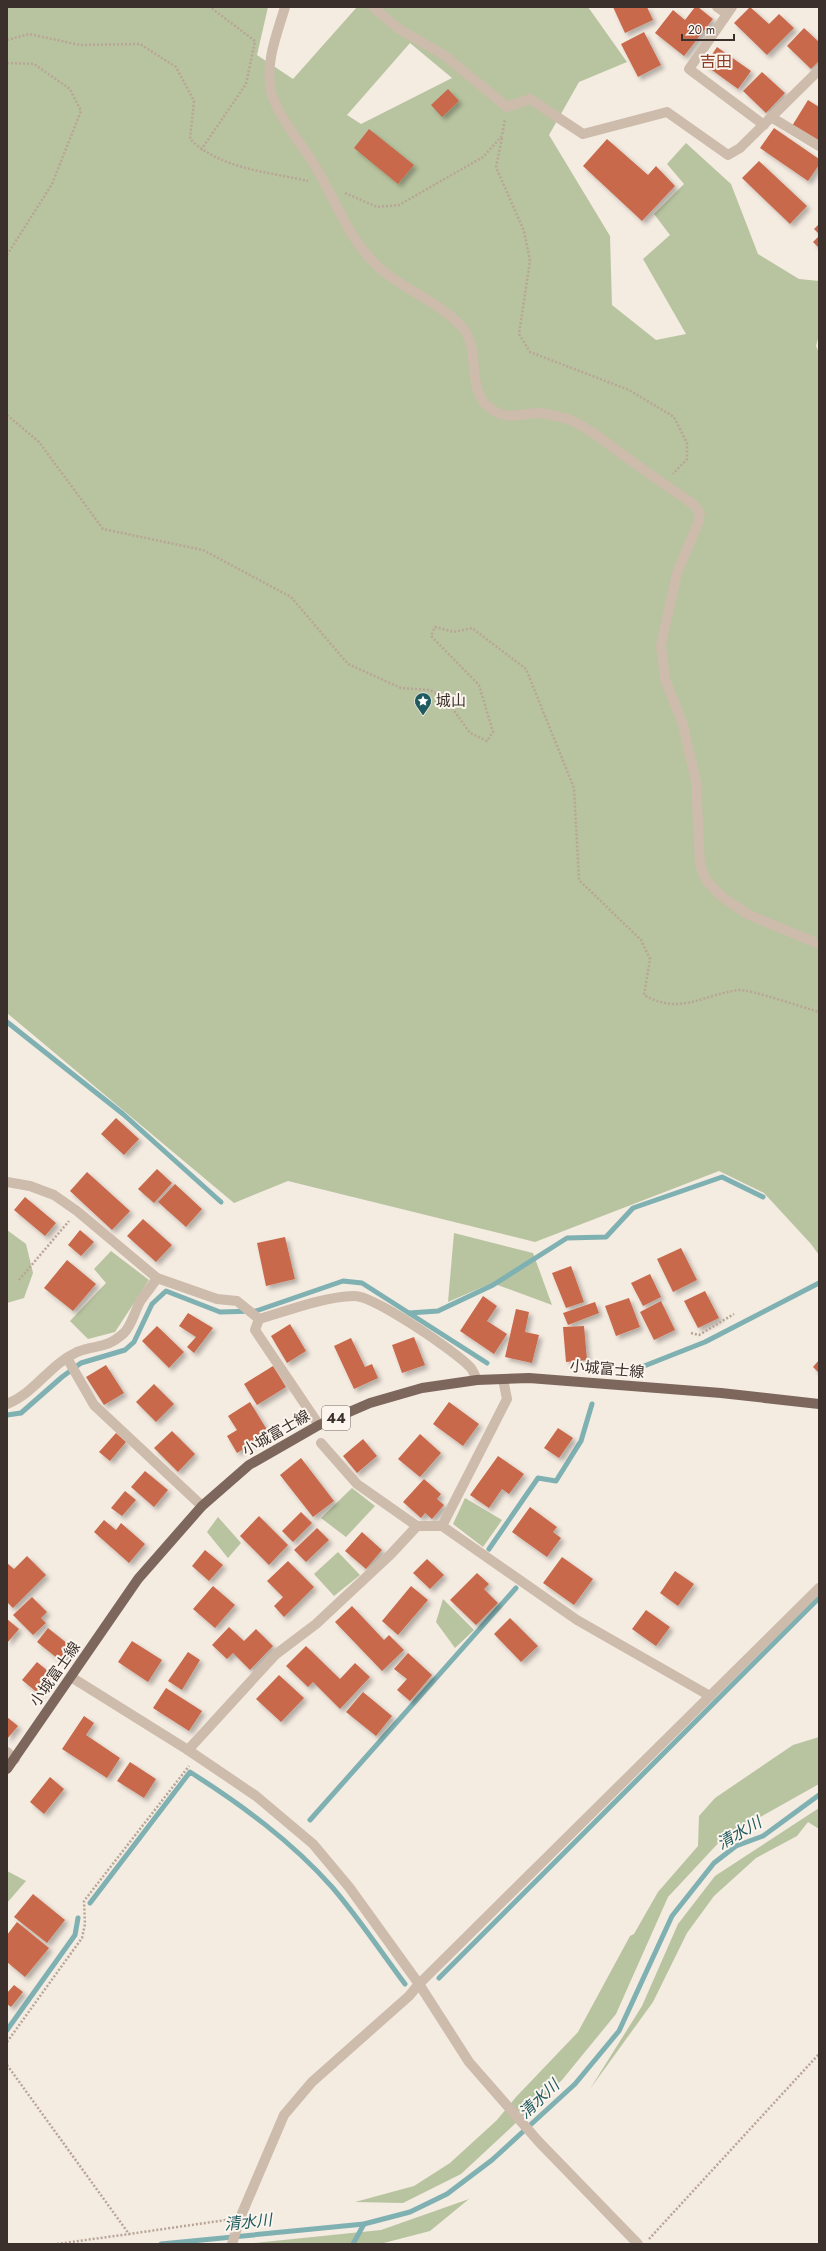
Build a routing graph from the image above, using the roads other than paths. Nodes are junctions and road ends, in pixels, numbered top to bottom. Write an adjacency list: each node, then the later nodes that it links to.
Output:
1 (285, 7): 9 (street)
2 (372, 7): 7 (street)
3 (717, 7): 4 (street)
4 (730, 10): 7 (street)
5 (819, 70): 6 (street)
6 (771, 117): 7 (street); 8 (street)
7 (764, 125)
8 (819, 146)
9 (819, 944)
10 (7, 1182): 11 (street)
11 (157, 1278): 12 (street); 13 (street)
12 (259, 1319): 15 (street); 18 (street)
13 (68, 1358): 16 (street); 20 (street)
14 (503, 1379): 15 (main road, 小城富士線 / 44); 17 (main road, 小城富士線 / 44); 22 (street)
15 (477, 1380): 18 (main road, 小城富士線 / 44)
16 (7, 1404)
17 (819, 1404)
18 (319, 1425): 20 (main road, 小城富士線 / 44)
19 (321, 1443): 21 (street)
20 (202, 1506): 24 (main road, 小城富士線 / 44)
21 (417, 1526): 22 (street); 26 (street)
22 (442, 1526): 25 (street)
23 (819, 1588): 25 (street)
24 (71, 1677): 26 (street); 27 (main road, 小城富士線 / 44)
25 (710, 1696): 29 (street)
26 (188, 1750): 29 (street)
27 (11, 1756): 28 (main road, 小城富士線 / 44)
28 (7, 1769)
29 (419, 1984): 30 (street); 31 (street)
30 (232, 2244)
31 (638, 2244)

